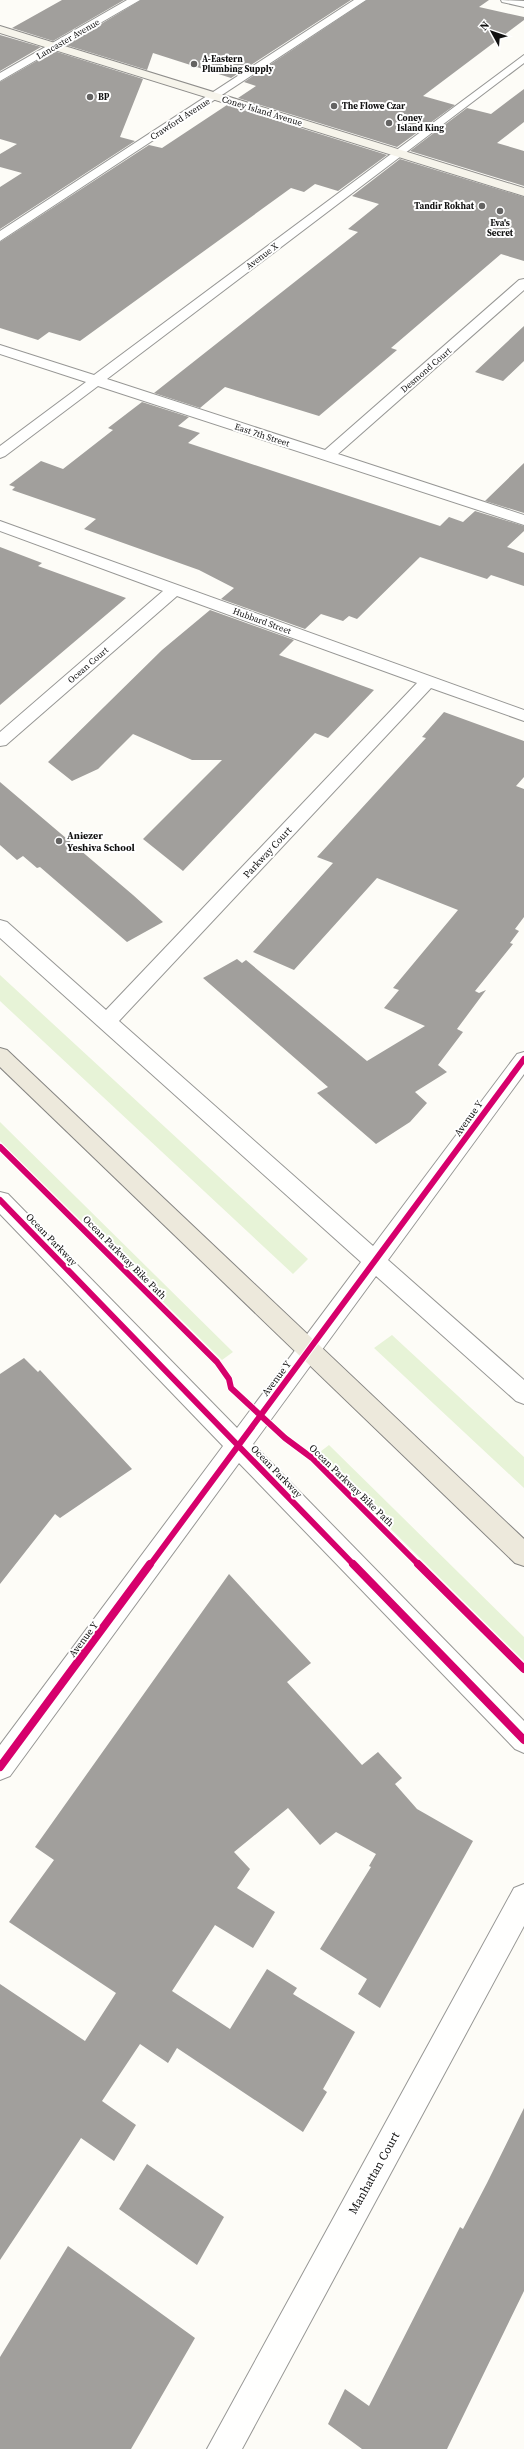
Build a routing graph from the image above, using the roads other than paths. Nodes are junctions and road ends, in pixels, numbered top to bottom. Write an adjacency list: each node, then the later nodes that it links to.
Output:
1 (135, 0): 6 (street, Lancaster Avenue)
2 (361, 0): 11 (street, Crawford Avenue)
3 (506, 0): 4 (street)
4 (524, 4)
5 (0, 29): 6 (main road, Coney Island Avenue)
6 (55, 46): 10 (street, Lancaster Avenue); 11 (main road, Coney Island Avenue)
7 (524, 58): 8 (street, Avenue X)
8 (511, 68): 9 (street); 12 (street, Avenue X)
9 (524, 72)
10 (0, 78)
11 (215, 96): 12 (main road, Coney Island Avenue); 14 (street, Crawford Avenue)
12 (398, 153): 13 (main road, Coney Island Avenue); 17 (street, Avenue X)
13 (524, 192)
14 (0, 237)
15 (524, 283): 19 (street, Desmond Court)
16 (0, 349): 17 (street, East 7th Street)
17 (97, 380): 18 (street, Avenue X); 19 (street, East 7th Street)
18 (0, 453)
19 (327, 456): 20 (street, East 7th Street)
20 (524, 520)
21 (0, 526): 22 (street, Hubbard Street)
22 (175, 589): 23 (street, Hubbard Street); 25 (street, Ocean Court)
23 (428, 681): 24 (street, Hubbard Street); 27 (street, Parkway Court)
24 (524, 716)
25 (0, 741)
26 (0, 927): 27 (street)
27 (106, 1022): 31 (street)
28 (0, 1055): 32 (main road)
29 (524, 1059): 31 (street, Avenue Y)
30 (0, 1200): 34 (street, Ocean Parkway)
31 (375, 1260): 32 (street, Avenue Y); 33 (street)
32 (309, 1350): 34 (street, Avenue Y); 35 (main road)
33 (524, 1394)
34 (238, 1446): 36 (street, Ocean Parkway); 37 (street, Avenue Y)
35 (524, 1555)
36 (524, 1740)
37 (0, 1767)
38 (524, 1898): 39 (street, Manhattan Court)
39 (224, 2449)

